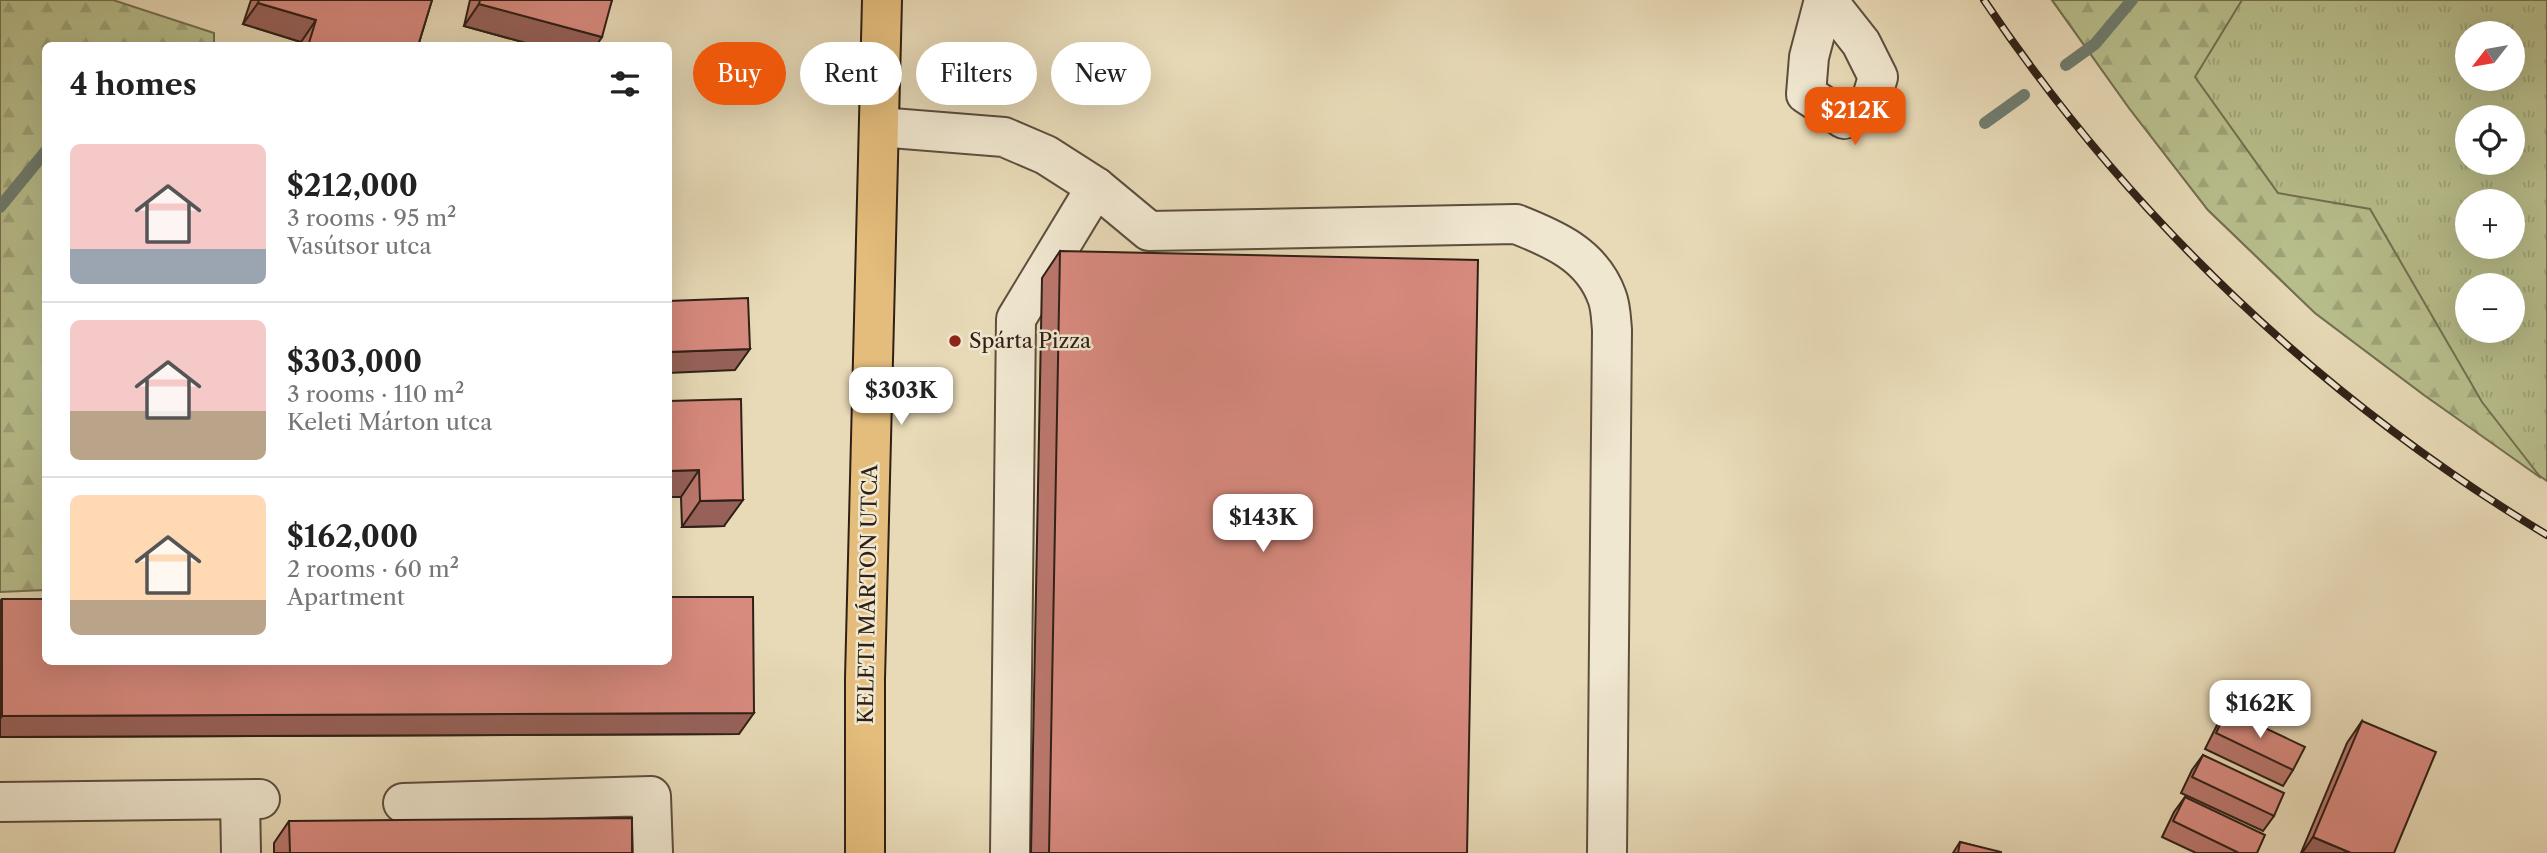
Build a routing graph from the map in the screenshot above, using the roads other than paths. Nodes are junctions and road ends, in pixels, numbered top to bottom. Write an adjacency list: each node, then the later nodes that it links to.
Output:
1 (882, 0): 2 (main road, KELETI MÁRTON UTCA)
2 (879, 127): 3 (lane); 8 (main road, KELETI MÁRTON UTCA)
3 (1096, 187): 9 (lane); 10 (lane)
4 (0, 802): 6 (lane)
5 (403, 803): 7 (lane)
6 (241, 853)
7 (653, 853)
8 (865, 853)
9 (1010, 853)
10 (1607, 853)

